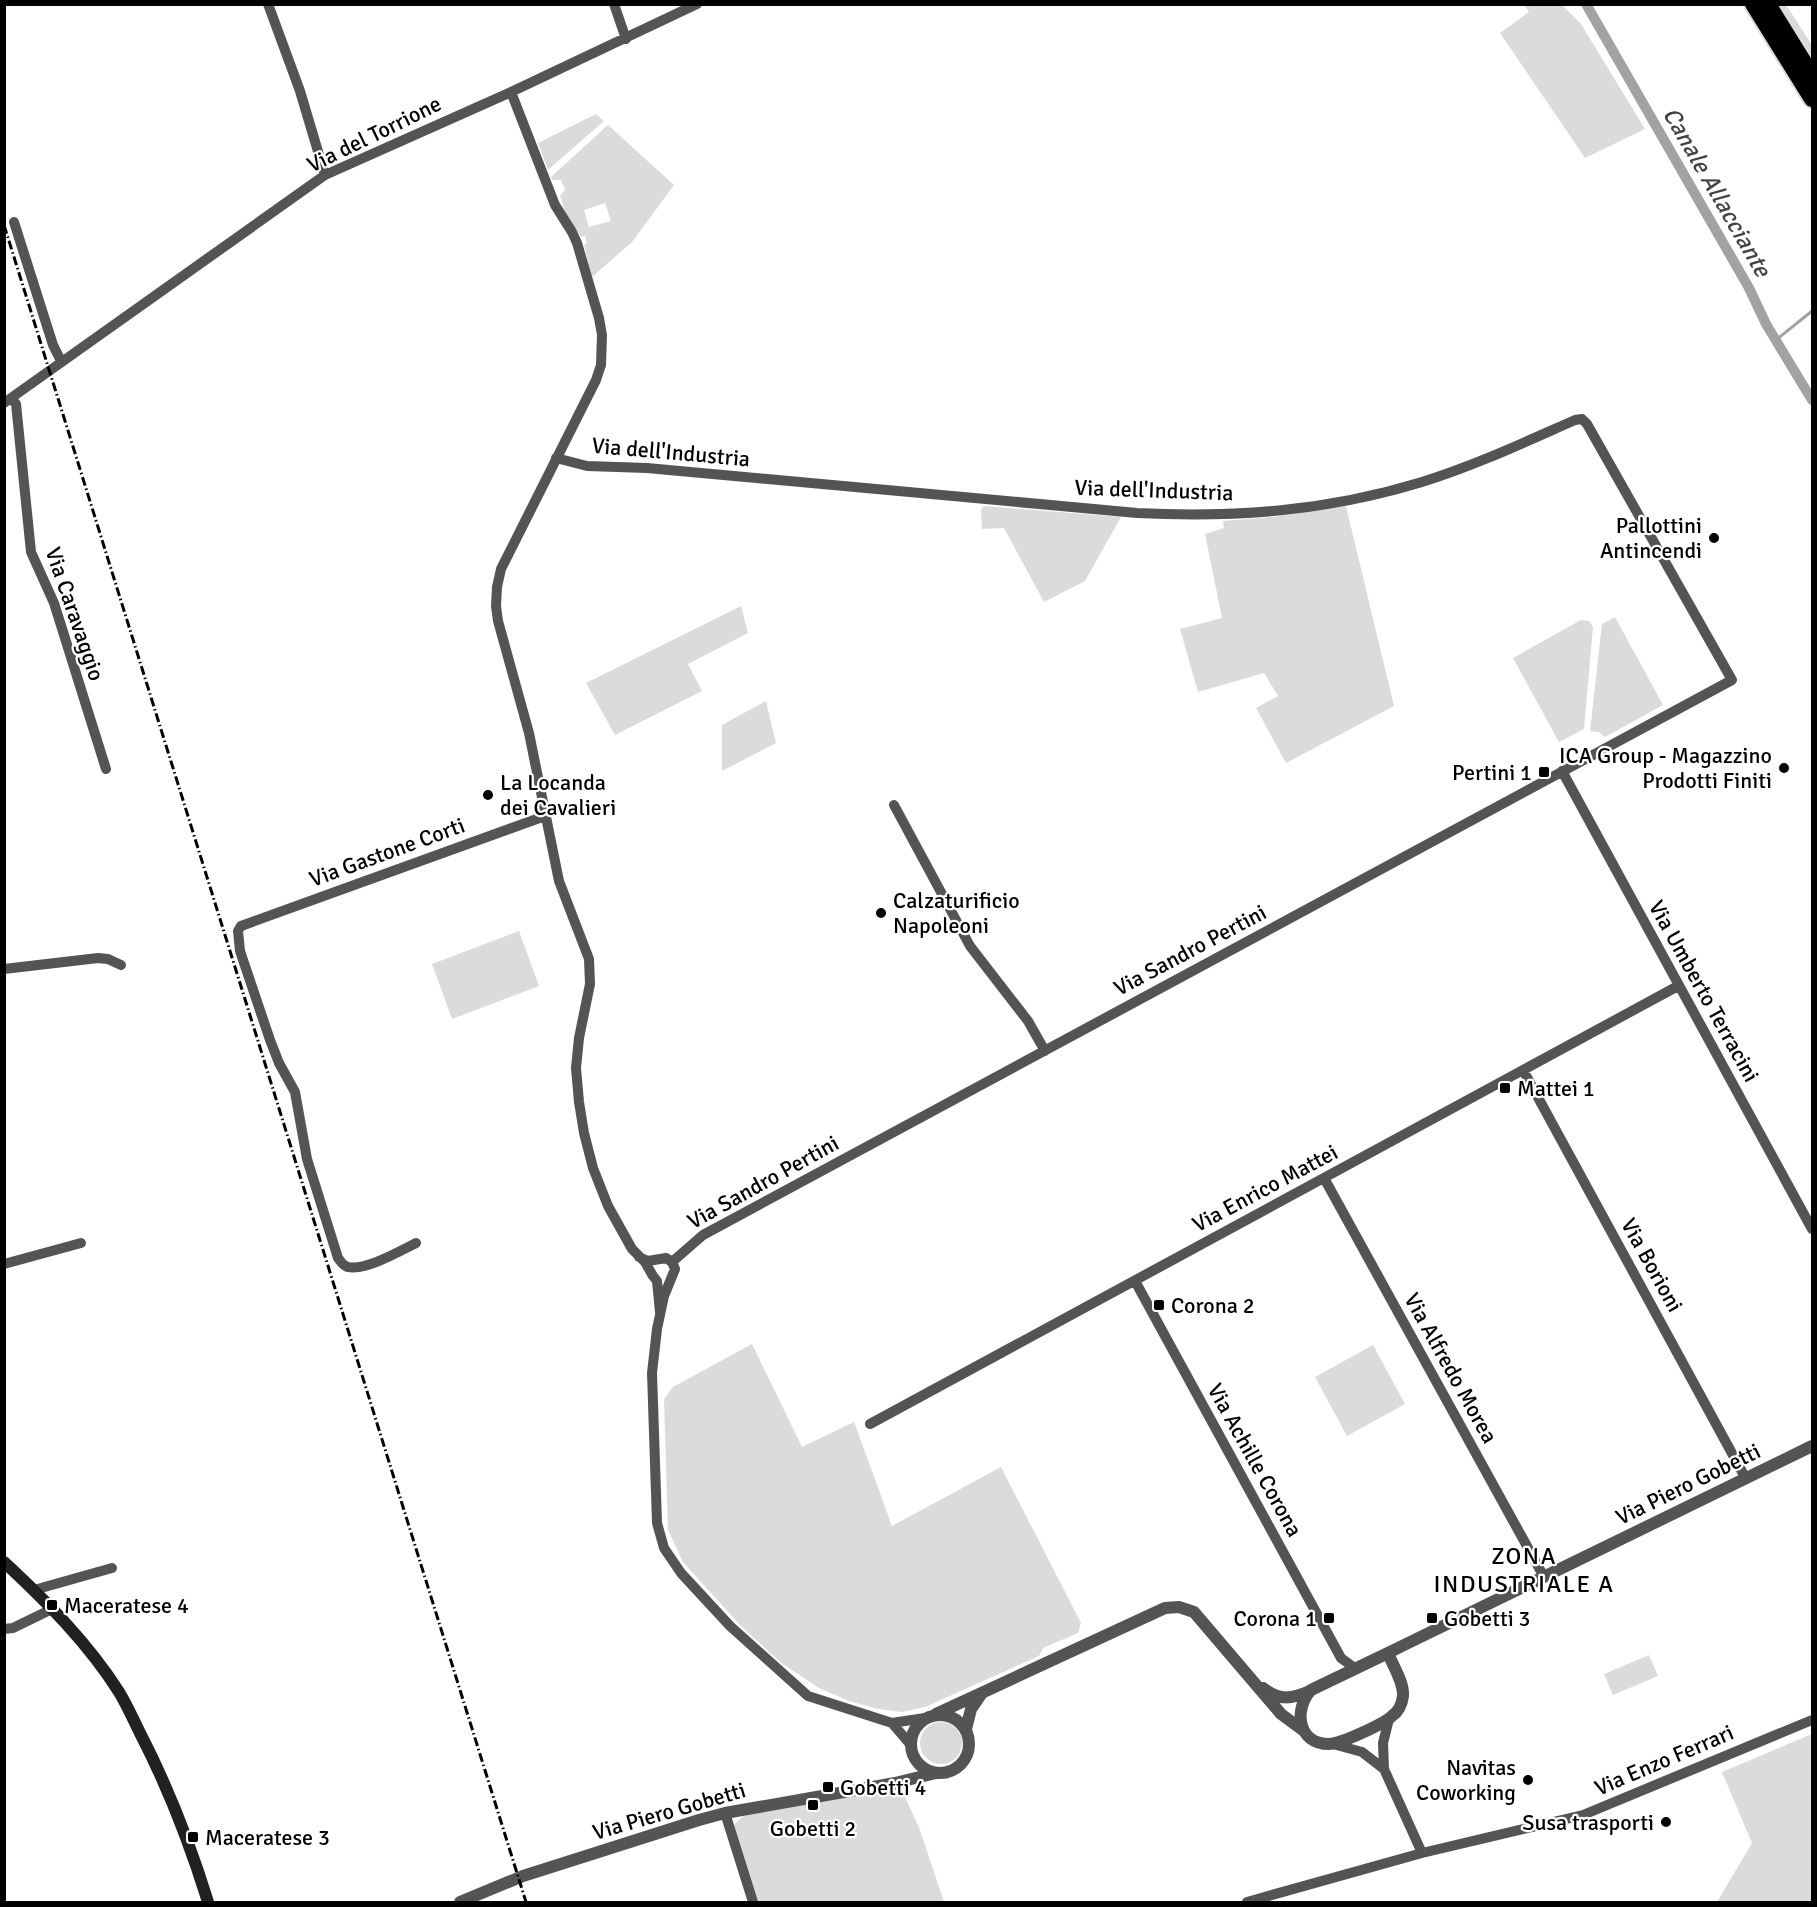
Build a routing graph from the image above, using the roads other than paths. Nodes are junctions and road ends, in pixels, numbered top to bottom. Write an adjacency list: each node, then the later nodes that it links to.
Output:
1 (268, 4): 10 (street)
2 (614, 4): 6 (street)
3 (697, 4): 6 (street, Via del Torrione)
4 (1753, 4): 9 (highway)
5 (1768, 4): 7 (highway)
6 (626, 39): 8 (street, Via del Torrione)
7 (1812, 75)
8 (511, 92): 10 (street, Via del Torrione); 14 (street)
9 (1812, 99)
10 (325, 175): 12 (street, Via del Torrione)
11 (14, 222): 12 (street)
12 (61, 361): 13 (street, Via del Torrione)
13 (8, 400): 16 (street, Via Caravaggio)
14 (556, 458): 15 (street, Via dell'Industria); 19 (street)
15 (1732, 680): 17 (street, Via Sandro Pertini)
16 (106, 770)
17 (1562, 771): 22 (street, Via Umberto Terracini); 23 (street, Via Sandro Pertini)
18 (894, 806): 23 (street)
19 (545, 816): 28 (street, Via Gastone Corti); 29 (street)
20 (121, 965): 21 (street)
21 (4, 969)
22 (1678, 986): 24 (street, Via Enrico Mattei); 26 (street, Via Umberto Terracini)
23 (1045, 1051): 31 (street, Via Sandro Pertini)
24 (1523, 1070): 25 (street, Via Enrico Mattei); 40 (street, Via Borioni)
25 (1324, 1178): 36 (street, Via Enrico Mattei); 43 (street, Via Alfredo Morea)
26 (1812, 1229)
27 (81, 1243): 32 (street)
28 (416, 1244)
29 (639, 1257): 30 (street); 33 (street)
30 (656, 1260): 31 (street); 33 (street)
31 (672, 1262): 34 (street)
32 (4, 1264)
33 (651, 1270): 35 (street)
34 (671, 1279): 35 (street); 37 (street)
35 (657, 1281): 37 (street)
36 (1135, 1281): 38 (street, Via Enrico Mattei); 48 (street, Via Achille Corona)
37 (660, 1312): 57 (street)
38 (870, 1424)
39 (1812, 1446): 40 (street, Via Piero Gobetti)
40 (1746, 1479): 43 (street, Via Piero Gobetti)
41 (4, 1562): 44 (main road)
42 (112, 1568): 44 (street)
43 (1544, 1577): 47 (street, Via Piero Gobetti)
44 (34, 1590): 45 (main road)
45 (52, 1609): 46 (street); 67 (main road)
46 (4, 1629)
47 (1388, 1653): 49 (street, Via Piero Gobetti); 55 (street)
48 (1341, 1658): 49 (street, Via Achille Corona); 50 (street, Via Achille Corona)
49 (1356, 1669): 50 (street, Via Piero Gobetti)
50 (1342, 1675): 52 (street, Via Piero Gobetti)
51 (1253, 1680): 52 (street, Via Piero Gobetti); 53 (street); 59 (street)
52 (1311, 1690): 59 (street)
53 (982, 1693): 54 (street); 58 (street)
54 (931, 1716): 57 (street); 58 (street); 61 (street)
55 (1389, 1719): 60 (street); 62 (street)
56 (1812, 1720): 66 (street, Via Enzo Ferrari)
57 (892, 1724): 61 (street)
58 (966, 1729): 63 (street)
59 (1305, 1732): 60 (street)
60 (1333, 1744): 62 (street)
61 (911, 1748): 63 (street); 64 (street)
62 (1384, 1770): 66 (street)
63 (936, 1773): 64 (street, Via Piero Gobetti)
64 (896, 1783): 65 (street, Via Piero Gobetti)
65 (724, 1813): 68 (street, Via Piero Gobetti); 69 (street)
66 (1422, 1853): 70 (street, Via Enzo Ferrari)
67 (208, 1902)
68 (460, 1902)
69 (753, 1902)
70 (1247, 1902)

